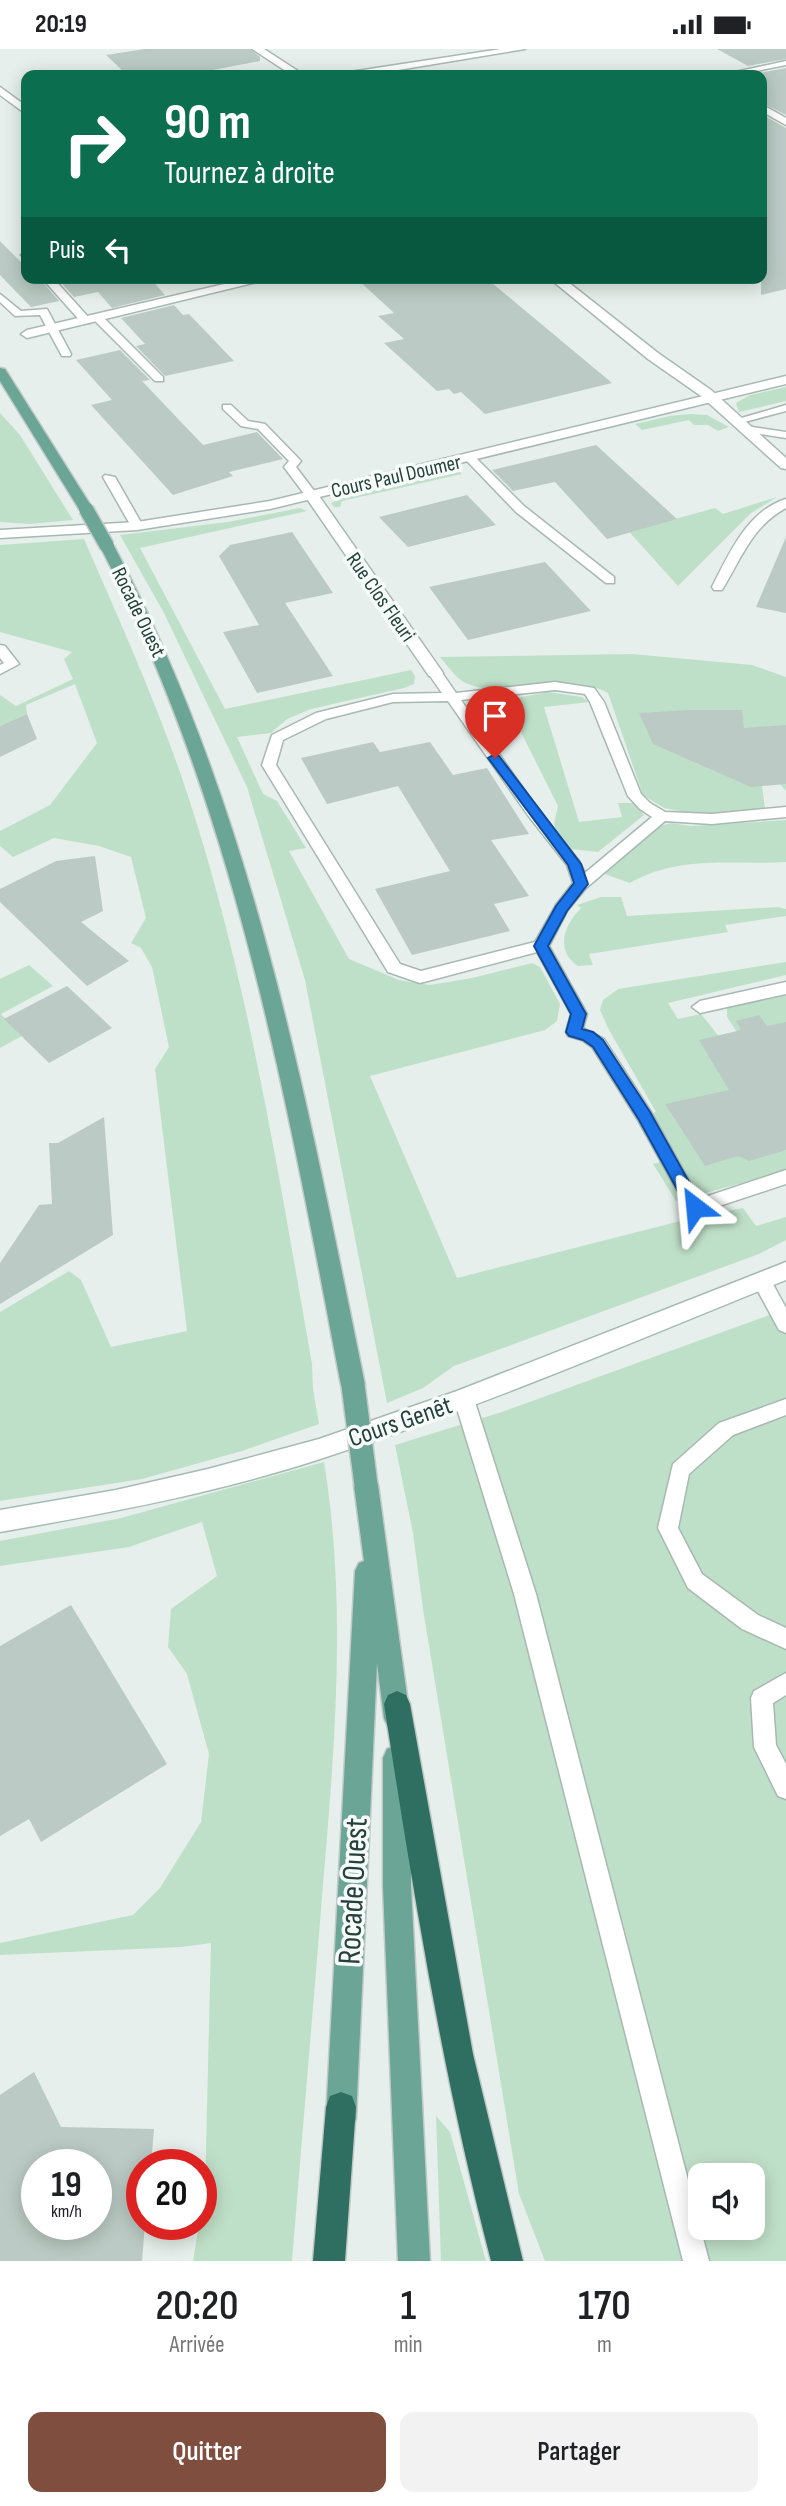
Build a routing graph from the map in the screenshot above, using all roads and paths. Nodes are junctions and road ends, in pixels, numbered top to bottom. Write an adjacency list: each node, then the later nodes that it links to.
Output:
1 (257, 49): 4 (street)
2 (520, 49): 5 (street)
3 (786, 63): 6 (lane)
4 (291, 70)
5 (383, 70)
6 (750, 70)
7 (0, 90): 8 (street)
8 (21, 107)
9 (767, 111): 10 (lane)
10 (786, 122)
11 (54, 284): 15 (lane)
12 (240, 284): 15 (street)
13 (563, 284): 23 (street)
14 (0, 297): 16 (lane)
15 (92, 319): 16 (street); 20 (lane)
16 (54, 328): 17 (street); 18 (lane)
17 (27, 334)
18 (66, 354)
19 (0, 372): 24 (main road, Rocade Ouest)
20 (159, 379)
21 (786, 380): 23 (street, Cours Paul Doumer)
22 (0, 389): 24 (main road)
23 (711, 398): 27 (street); 29 (street, Cours Paul Doumer)
24 (20, 401): 56 (main road, Rocade Ouest, bridge)
25 (228, 407): 32 (lane)
26 (786, 408): 27 (lane)
27 (742, 425): 28 (lane); 30 (street)
28 (786, 435)
29 (470, 458): 32 (street, Cours Paul Doumer); 36 (lane)
30 (786, 465)
31 (109, 477): 34 (lane)
32 (312, 496): 34 (street, Cours Paul Doumer); 40 (street, Rue Clos Fleuri)
33 (786, 503): 37 (lane)
34 (137, 526): 35 (street, Cours Paul Doumer)
35 (0, 534)
36 (610, 580)
37 (718, 587)
38 (0, 649): 39 (lane)
39 (0, 670)
40 (435, 673): 41 (lane, Rue Clos Fleuri)
41 (452, 697): 44 (lane); 45 (lane, Rue Clos Fleuri); 46 (lane)
42 (771, 795): 43 (lane)
43 (779, 812): 44 (lane)
44 (662, 815): 45 (lane)
45 (581, 884): 46 (lane)
46 (541, 946): 49 (lane)
47 (786, 988): 48 (lane)
48 (699, 1007)
49 (786, 1177)
50 (786, 1271): 51 (street, Cours Genêt)
51 (762, 1282): 52 (lane); 53 (street, Cours Genêt)
52 (786, 1325)
53 (464, 1399): 55 (street, Cours Genêt); 66 (lane)
54 (786, 1408): 57 (lane)
55 (0, 1521)
56 (370, 1522): 59 (main road, Rocade Ouest); 61 (main road, Rocade Ouest)
57 (786, 1639)
58 (786, 1682): 60 (lane)
59 (397, 1704): 64 (main road, Rocade Ouest); 65 (highway)
60 (786, 1788)
61 (341, 2107): 62 (highway); 63 (main road, Rocade Ouest)
62 (329, 2261)
63 (337, 2261)
64 (414, 2261)
65 (507, 2261)
66 (696, 2261)

